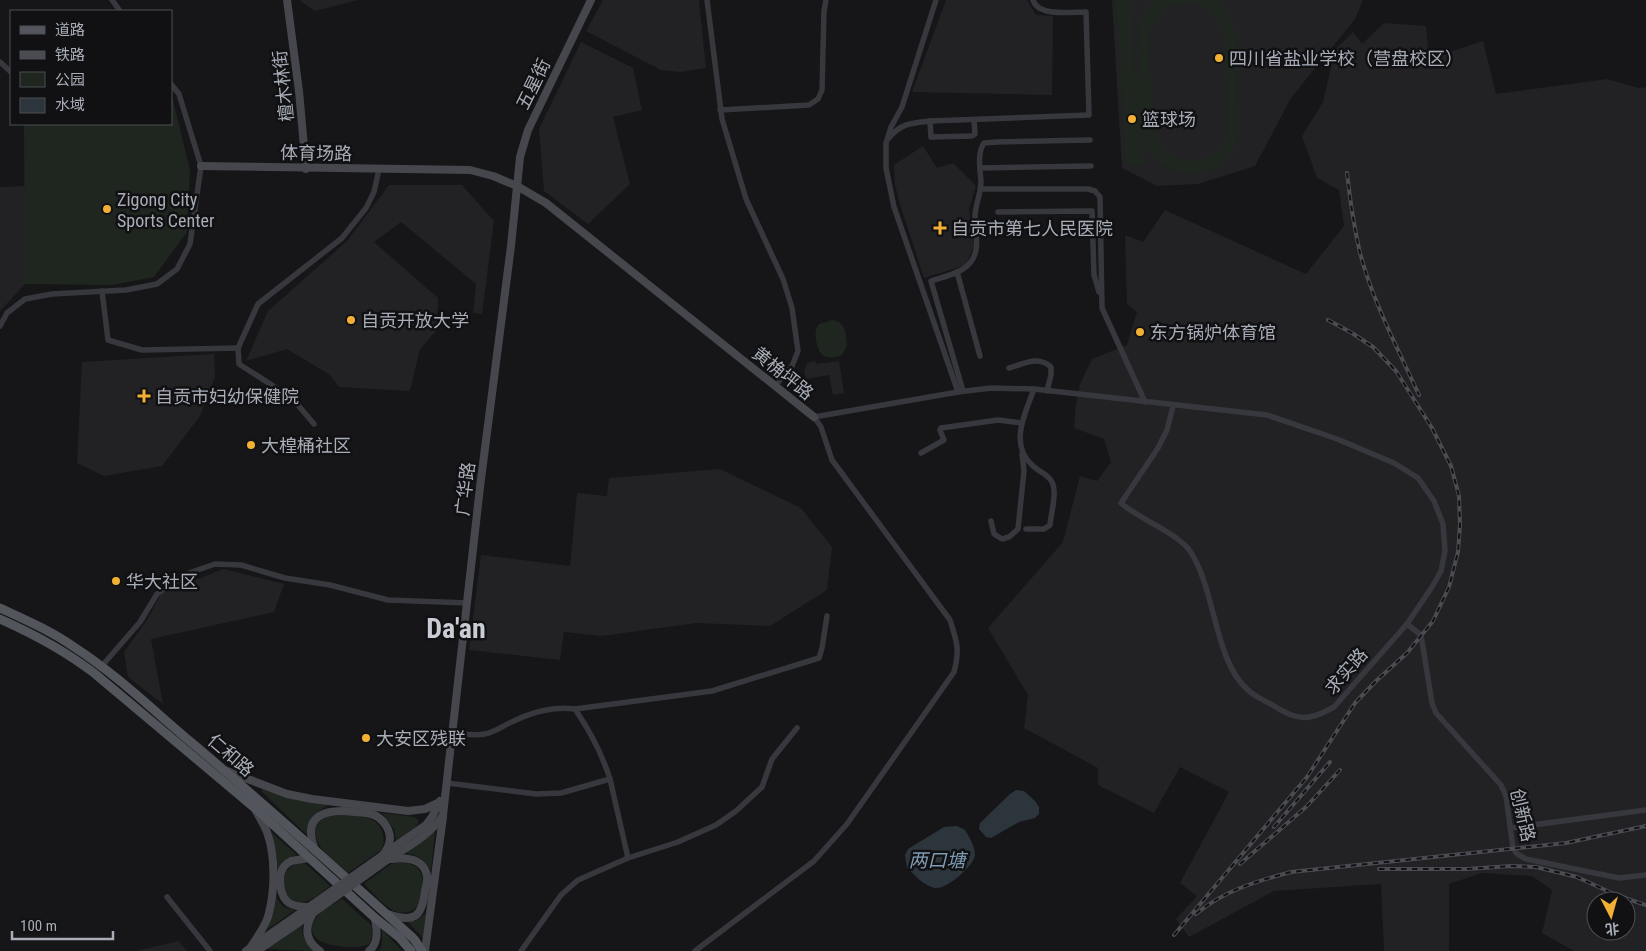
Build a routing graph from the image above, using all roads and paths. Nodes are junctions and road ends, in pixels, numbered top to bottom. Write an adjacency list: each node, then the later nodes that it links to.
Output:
1 (287, 0): 18 (main road, 檀木林街)
2 (591, 0): 20 (main road, 五星街)
3 (707, 0): 10 (street)
4 (826, 0): 10 (street)
5 (936, 0): 14 (street)
6 (1033, 0): 12 (street)
7 (0, 62): 8 (street)
8 (10, 71)
9 (172, 85): 15 (street)
10 (720, 110): 30 (street)
11 (930, 120): 12 (street); 12 (street); 14 (street)
12 (974, 120)
13 (1090, 140): 17 (street)
14 (886, 142): 33 (street)
15 (201, 166): 18 (main road, 体育场路); 24 (street)
16 (1091, 166): 17 (street)
17 (980, 168): 21 (street)
18 (306, 169): 19 (main road, 体育场路)
19 (379, 169): 20 (main road, 体育场路); 27 (street)
20 (517, 186): 30 (main road, 黄桷坪路); 43 (main road, 广华路)
21 (981, 189): 23 (street); 25 (street)
22 (998, 212): 25 (street)
23 (957, 272): 28 (street); 33 (street)
24 (102, 291): 26 (street); 27 (street)
25 (1101, 297): 34 (street)
26 (0, 326)
27 (238, 348): 38 (street)
28 (980, 356)
29 (1009, 368): 32 (street)
30 (775, 386): 36 (main road, 黄桷坪路)
31 (1034, 389): 32 (street, 黄桷坪路); 33 (street, 黄桷坪路); 37 (street)
32 (1047, 391): 34 (street, 黄桷坪路)
33 (961, 392): 36 (street, 黄桷坪路)
34 (1145, 402): 35 (street, 黄桷坪路)
35 (1173, 406): 47 (street, 求实路); 47 (street, 求实路)
36 (814, 417): 77 (street)
37 (1022, 423): 39 (street); 40 (street)
38 (314, 424)
39 (1022, 452): 41 (street); 42 (street)
40 (921, 453)
41 (991, 521)
42 (1026, 529)
43 (468, 603): 48 (street); 51 (main road, 广华路)
44 (0, 608): 48 (main road, 仁和路)
45 (828, 616): 49 (street)
46 (0, 618): 57 (main road, 仁和路)
47 (1407, 624): 60 (street, 创新路)
48 (101, 667): 52 (main road, 仁和路)
49 (575, 709): 51 (street); 53 (street)
50 (797, 728): 64 (street)
51 (453, 732): 54 (main road, 广华路)
52 (225, 770): 56 (main road); 61 (main road, 仁和路)
53 (610, 779): 54 (street); 64 (street)
54 (447, 782): 55 (main road, 广华路)
55 (444, 796): 56 (main road); 59 (main road, 广华路)
56 (438, 803): 62 (main road)
57 (256, 809): 63 (main road, 仁和路); 70 (main road)
58 (1646, 810): 60 (street)
59 (443, 814): 62 (main road); 75 (main road, 广华路)
60 (1510, 828): 65 (street, 创新路)
61 (316, 851): 62 (main road); 68 (main road, 仁和路)
62 (385, 857): 67 (main road, bridge); 68 (main road)
63 (309, 858): 67 (main road); 69 (main road, 仁和路)
64 (628, 858): 76 (street)
65 (1646, 875)
66 (167, 897): 71 (street)
67 (311, 910): 70 (main road); 72 (main road)
68 (383, 912): 75 (main road, 仁和路)
69 (375, 918): 73 (main road); 74 (main road, 仁和路)
70 (251, 950)
71 (210, 951)
72 (320, 951)
73 (369, 951)
74 (411, 951)
75 (423, 951)
76 (522, 951)
77 (695, 951)

